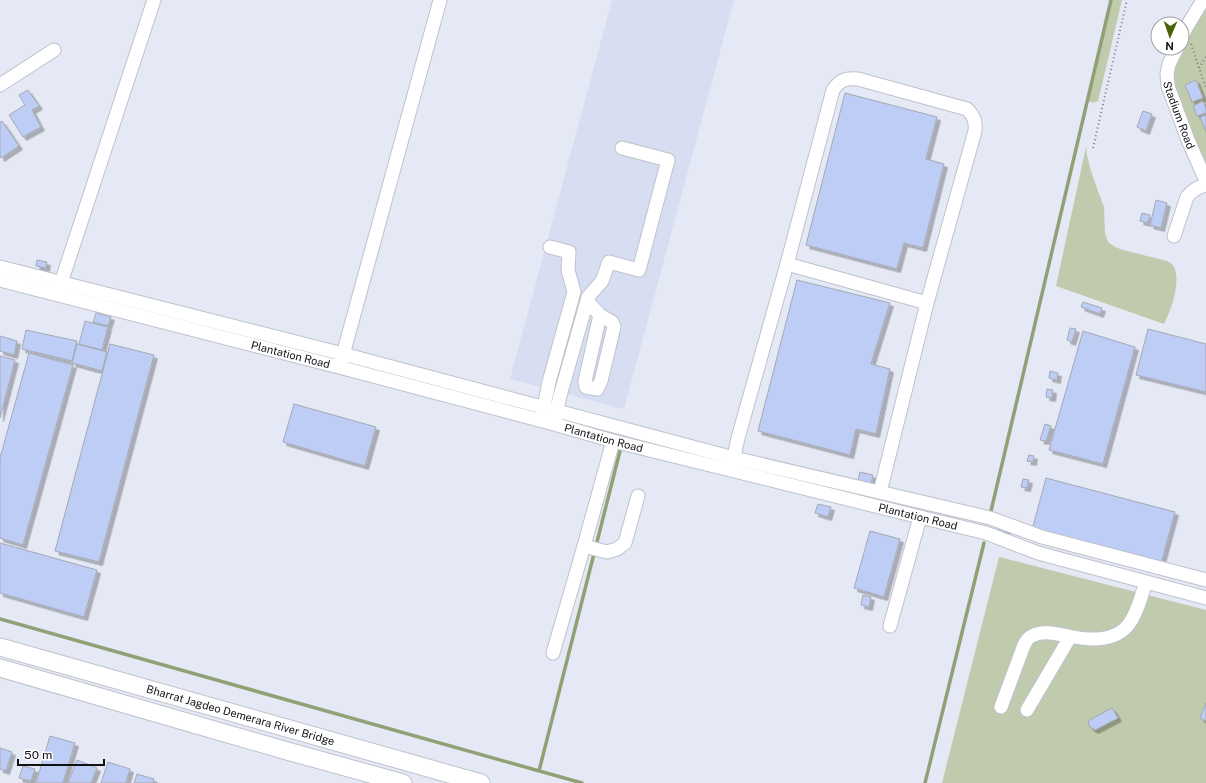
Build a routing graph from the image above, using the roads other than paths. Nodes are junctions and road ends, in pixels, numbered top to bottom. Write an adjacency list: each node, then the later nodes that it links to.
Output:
1 (154, 0): 16 (street)
2 (440, 0): 21 (street)
3 (1203, 0): 4 (street)
4 (1190, 22)
5 (54, 50): 7 (street)
6 (1173, 56): 9 (street, Stadium Road)
7 (0, 85)
8 (622, 148): 18 (street)
9 (1206, 181)
10 (1206, 185): 11 (street)
11 (1174, 236)
12 (550, 247): 17 (street)
13 (787, 264): 19 (street); 19 (street); 25 (street)
14 (0, 267): 16 (street, Plantation Road)
15 (0, 280): 16 (street, Plantation Road)
16 (59, 289): 21 (street, Plantation Road)
17 (574, 292): 18 (street); 22 (street)
18 (587, 299): 20 (street); 23 (street)
19 (927, 303): 26 (street)
20 (600, 315): 20 (street)
21 (341, 361): 22 (street, Plantation Road)
22 (542, 414): 23 (street, Plantation Road)
23 (555, 418): 24 (street, Plantation Road); 25 (street, Plantation Road)
24 (613, 441): 25 (street, Plantation Road); 29 (street)
25 (732, 464): 26 (street, Plantation Road); 28 (street, Plantation Road)
26 (880, 492): 30 (street, Plantation Road)
27 (638, 496): 29 (street)
28 (920, 517): 31 (street, Plantation Road); 33 (street)
29 (584, 546): 36 (street)
30 (1206, 580)
31 (1146, 582): 32 (street, Plantation Road); 34 (street)
32 (1206, 598)
33 (890, 626)
34 (1070, 637): 38 (street); 39 (street)
35 (0, 647): 41 (main road, Bharrat Jagdeo Demerara River Bridge)
36 (553, 653)
37 (0, 668): 40 (main road, Bharrat Jagdeo Demerara River Bridge)
38 (1001, 707)
39 (1027, 710)
40 (403, 783)
41 (481, 783)

